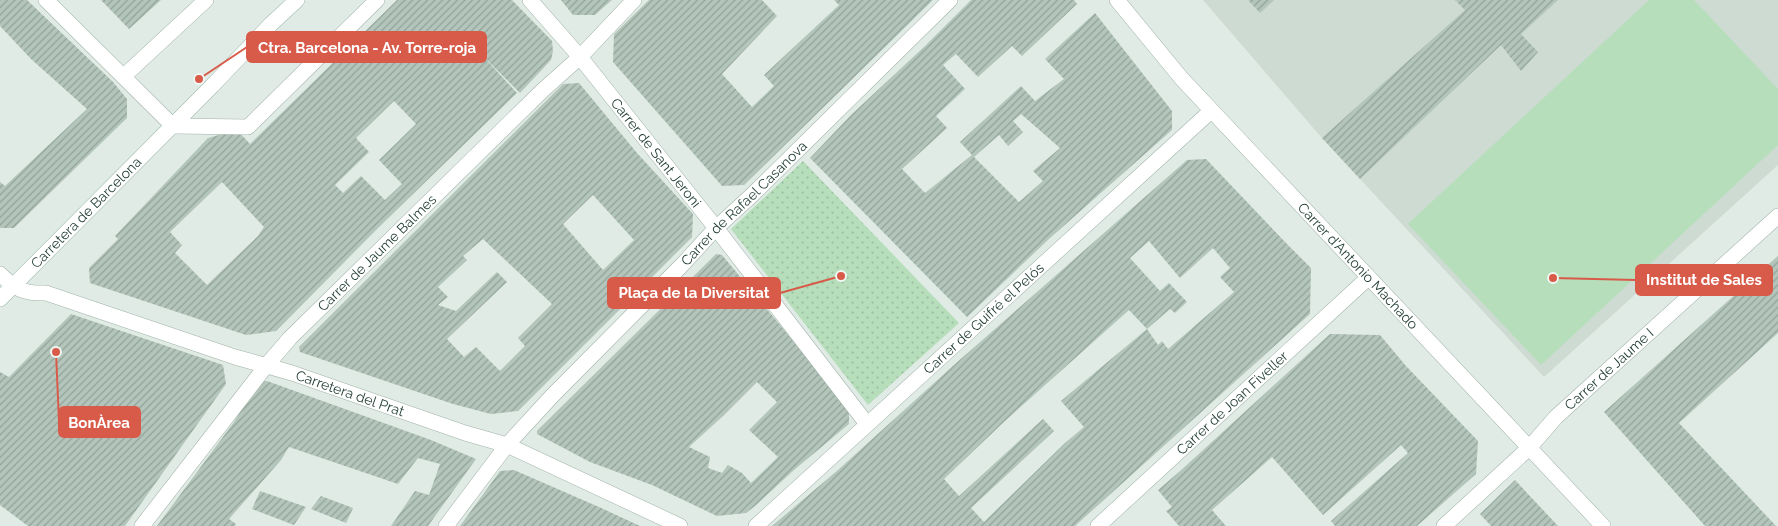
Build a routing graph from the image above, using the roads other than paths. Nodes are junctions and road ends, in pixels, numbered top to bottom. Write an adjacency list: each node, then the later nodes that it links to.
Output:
1 (46, 0): 10 (street)
2 (206, 0): 10 (street)
3 (297, 0): 12 (street, Carretera de Barcelona)
4 (377, 0): 12 (street)
5 (530, 0): 9 (street)
6 (634, 0): 9 (street, Carrer de Jaume Balmes)
7 (950, 0): 14 (street, Carrer de Rafael Casanova)
8 (1117, 0): 11 (street, Carrer d'Antonio Machado)
9 (580, 57): 14 (street, Carrer de Sant Jeroni); 19 (street, Carrer de Jaume Balmes)
10 (124, 76): 12 (street)
11 (1211, 111): 16 (street, Carrer d'Antonio Machado); 20 (street, Carrer de Guifré el Pelós)
12 (173, 126): 17 (street, Carretera de Barcelona)
13 (1778, 216): 22 (street, Carrer de Jaume I)
14 (716, 228): 20 (street, Carrer de Sant Jeroni); 21 (street, Carrer de Rafael Casanova)
15 (0, 274): 17 (street)
16 (1368, 278): 22 (street, Carrer d'Antonio Machado); 27 (street, Carrer de Joan Fiveller)
17 (12, 286): 18 (street, Carretera de Barcelona); 19 (street, Carretera del Prat)
18 (0, 299)
19 (266, 366): 21 (street, Carretera del Prat); 23 (street, Carrer de Jaume Balmes)
20 (868, 424): 26 (street, Carrer de Guifré el Pelós)
21 (507, 445): 24 (street, Carrer de Rafael Casanova); 25 (street, Carretera del Prat)
22 (1529, 448): 28 (street, Carrer de Jaume I); 29 (street, Carrer d'Antonio Machado)
23 (142, 526)
24 (446, 526)
25 (680, 526)
26 (756, 526)
27 (1098, 526)
28 (1444, 526)
29 (1603, 526)

